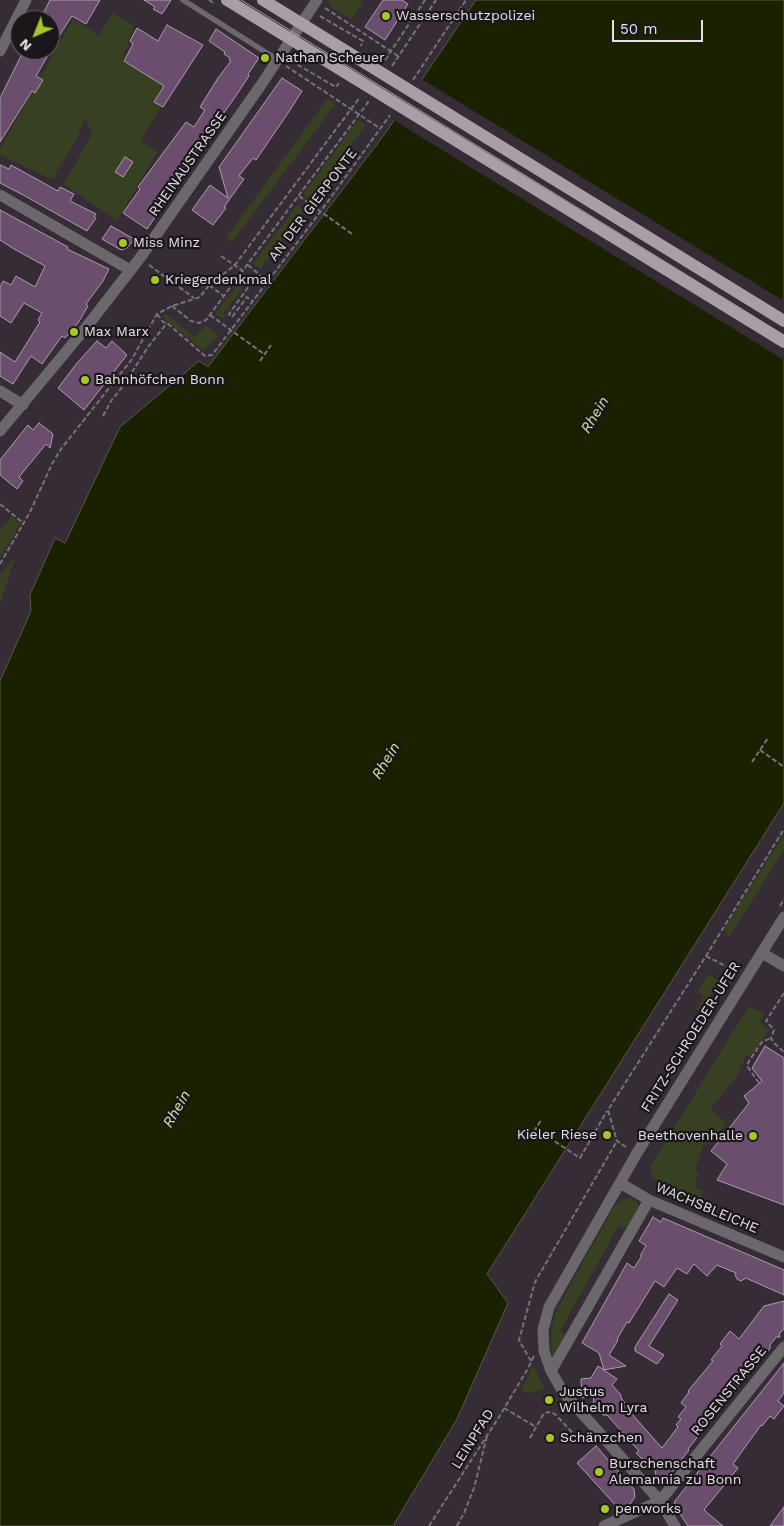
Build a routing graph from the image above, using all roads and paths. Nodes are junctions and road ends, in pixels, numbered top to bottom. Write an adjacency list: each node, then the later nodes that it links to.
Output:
1 (26, 0): 11 (street)
2 (183, 0): 13 (lane)
3 (227, 0): 44 (main road, bridge)
4 (263, 0): 41 (main road, bridge)
5 (425, 0): 12 (path)
6 (436, 0): 12 (path)
7 (466, 0): 15 (path)
8 (316, 1): 12 (path); 13 (street, RHEINAUSTRASSE)
9 (326, 19): 10 (path)
10 (363, 41)
11 (0, 51)
12 (391, 52)
13 (278, 60): 17 (path); 28 (street, RHEINAUSTRASSE)
14 (296, 64): 16 (path)
15 (413, 80)
16 (336, 87)
17 (352, 109): 19 (path); 26 (path, AN DER GIERPONTE)
18 (392, 112): 20 (path, AN DER GIERPONTE)
19 (360, 114): 20 (path); 22 (path, AN DER GIERPONTE)
20 (381, 128): 23 (path, AN DER GIERPONTE)
21 (0, 195): 28 (street)
22 (299, 196): 23 (path); 27 (path, AN DER GIERPONTE)
23 (321, 211): 24 (path); 33 (path, AN DER GIERPONTE)
24 (352, 234)
25 (221, 256): 26 (path)
26 (235, 265): 29 (path); 34 (path, AN DER GIERPONTE)
27 (248, 265): 29 (path, AN DER GIERPONTE); 33 (path)
28 (130, 270): 49 (street, RHEINAUSTRASSE)
29 (243, 271): 31 (path, AN DER GIERPONTE)
30 (160, 273): 36 (path)
31 (238, 278): 35 (path, AN DER GIERPONTE); 37 (path)
32 (203, 281): 34 (path)
33 (268, 281): 37 (path, AN DER GIERPONTE)
34 (209, 285): 35 (path); 36 (path, AN DER GIERPONTE)
35 (224, 296): 40 (path, AN DER GIERPONTE)
36 (194, 298): 38 (path, AN DER GIERPONTE)
37 (253, 301): 43 (path, AN DER GIERPONTE)
38 (172, 306): 39 (path, AN DER GIERPONTE); 40 (path)
39 (157, 314): 42 (path, AN DER GIERPONTE); 53 (path)
40 (210, 315): 43 (path)
41 (784, 321)
42 (167, 323): 43 (path, AN DER GIERPONTE); 50 (path)
43 (230, 330): 46 (path)
44 (784, 342)
45 (271, 345): 46 (path)
46 (264, 354): 47 (path)
47 (260, 361)
48 (0, 391): 49 (street)
49 (23, 405): 51 (street, RHEINAUSTRASSE)
50 (103, 416)
51 (0, 431)
52 (0, 504): 53 (path)
53 (24, 524): 54 (path)
54 (0, 564)
55 (768, 738): 56 (path)
56 (760, 750): 57 (path); 58 (path)
57 (752, 762)
58 (784, 766)
59 (784, 829): 62 (path)
60 (784, 918): 61 (street, FRITZ-SCHROEDER-UFER)
61 (762, 953): 63 (street); 64 (street, FRITZ-SCHROEDER-UFER)
62 (706, 956): 64 (path); 69 (path)
63 (784, 966)
64 (746, 978): 73 (street, FRITZ-SCHROEDER-UFER)
65 (784, 993): 66 (path)
66 (771, 1038): 67 (path); 68 (path)
67 (784, 1052)
68 (759, 1083)
69 (608, 1110): 71 (path); 78 (path, LEINPFAD)
70 (541, 1120): 71 (path)
71 (536, 1130): 72 (path)
72 (530, 1138)
73 (620, 1183): 74 (street, WACHSBLEICHE); 77 (street, FRITZ-SCHROEDER-UFER)
74 (649, 1200): 75 (street, WACHSBLEICHE); 77 (street)
75 (784, 1257)
76 (784, 1347): 83 (street, ROSENSTRASSE)
77 (551, 1371): 83 (street, FRITZ-SCHROEDER-UFER)
78 (504, 1408): 79 (path); 80 (path, LEINPFAD)
79 (536, 1427): 81 (path); 82 (path)
80 (488, 1434): 84 (path, LEINPFAD); 85 (path)
81 (530, 1438)
82 (588, 1439)
83 (660, 1501): 86 (street); 87 (street, FRITZ-SCHROEDER-UFER)
84 (429, 1526)
85 (457, 1526)
86 (604, 1526)
87 (675, 1526)

